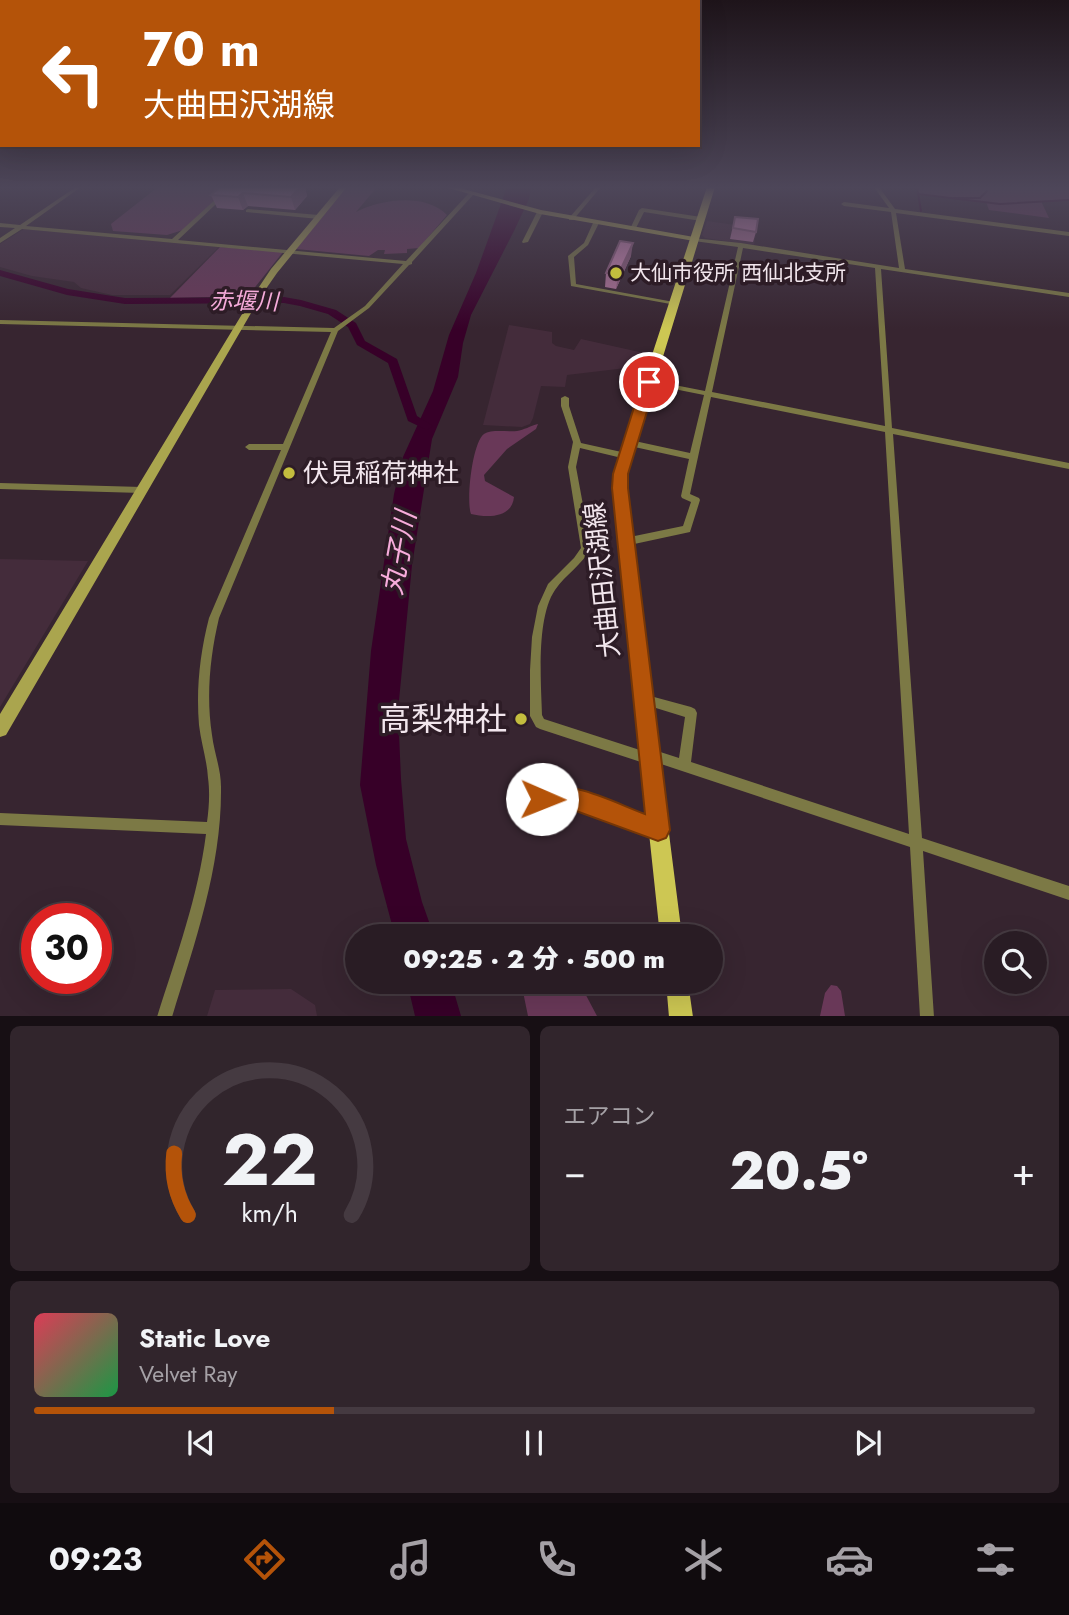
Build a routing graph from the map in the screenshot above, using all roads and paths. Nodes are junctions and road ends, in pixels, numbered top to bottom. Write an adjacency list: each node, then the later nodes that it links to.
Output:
1 (101, 234): 11 (street)
2 (180, 234): 11 (street)
3 (305, 234): 14 (street)
4 (435, 234): 15 (street)
5 (529, 234): 12 (street)
6 (591, 234): 19 (street)
7 (666, 234): 10 (street)
8 (696, 234): 10 (main road, 大曲田沢湖線)
9 (896, 234): 17 (street)
10 (694, 239): 13 (street); 19 (main road, 大曲田沢湖線)
11 (173, 241): 14 (street)
12 (525, 242)
13 (741, 245): 16 (street); 24 (street)
14 (291, 251): 15 (street); 22 (street)
15 (410, 262): 21 (street)
16 (878, 266): 17 (street); 26 (street)
17 (901, 269): 18 (street)
18 (1069, 295)
19 (674, 303): 23 (main road, 大曲田沢湖線)
20 (0, 322): 22 (street)
21 (344, 325): 22 (street); 29 (street)
22 (238, 328): 34 (street)
23 (649, 382): 24 (street); 30 (main road, 大曲田沢湖線)
24 (708, 394): 26 (street); 31 (street)
25 (565, 398): 27 (street)
26 (888, 429): 32 (street); 44 (street)
27 (577, 445): 30 (street); 38 (street)
28 (248, 447): 29 (street)
29 (286, 447): 42 (street)
30 (628, 449): 31 (street); 35 (main road, 大曲田沢湖線)
31 (694, 457): 35 (street)
32 (1069, 467)
33 (0, 486): 34 (street)
34 (142, 490): 37 (street)
35 (625, 542): 36 (main road, 大曲田沢湖線)
36 (643, 699): 38 (main road, 大曲田沢湖線); 39 (street)
37 (0, 729)
38 (649, 757): 39 (street); 43 (main road, 大曲田沢湖線)
39 (684, 766): 44 (street)
40 (542, 799): 43 (street)
41 (0, 819): 42 (street)
42 (212, 828): 48 (street)
43 (658, 830): 46 (main road, 大曲田沢湖線)
44 (918, 844): 45 (street); 50 (street)
45 (1069, 894)
46 (670, 924)
47 (678, 994): 49 (main road)
48 (164, 1016)
49 (681, 1016)
50 (927, 1016)

